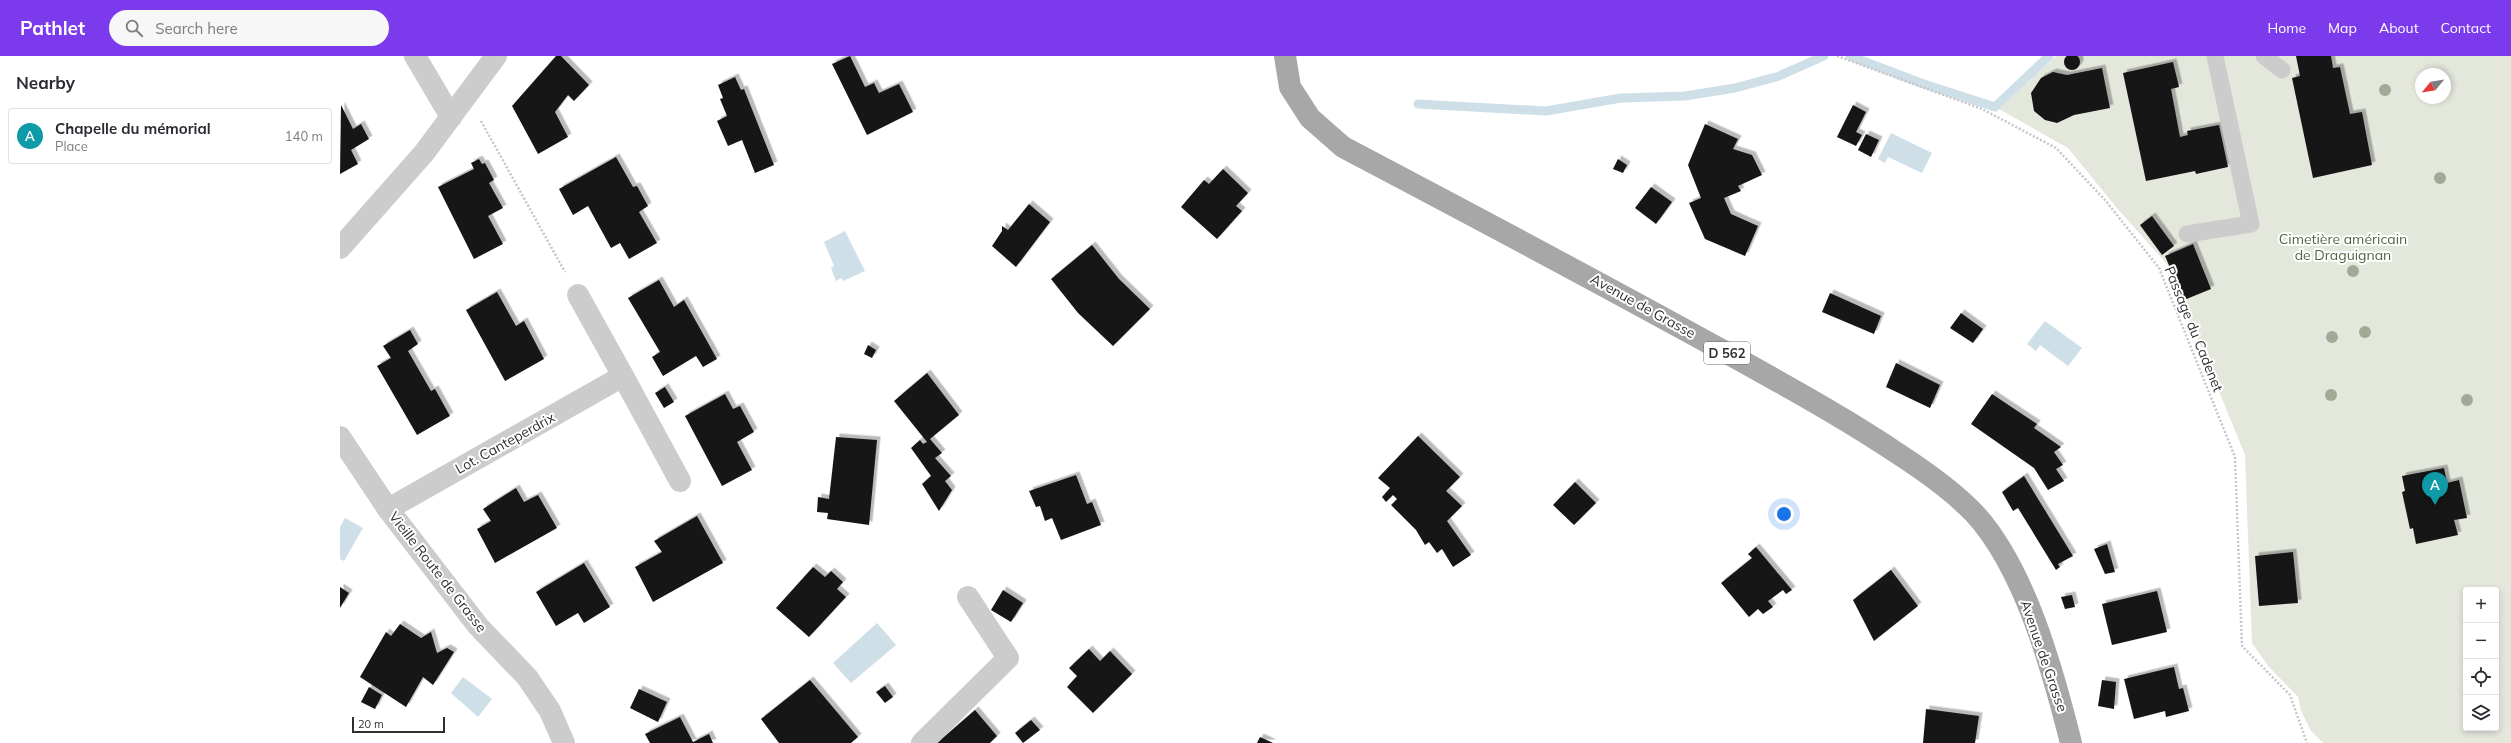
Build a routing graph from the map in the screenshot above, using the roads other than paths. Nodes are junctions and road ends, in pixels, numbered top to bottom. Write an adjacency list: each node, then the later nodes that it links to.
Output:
1 (415, 56): 7 (street)
2 (496, 56): 7 (street)
3 (1285, 56): 18 (main road, Avenue de Grasse / D 562)
4 (2214, 56): 8 (lane)
5 (2264, 56): 6 (lane)
6 (2282, 70)
7 (451, 117): 9 (street)
8 (2187, 234)
9 (340, 248)
10 (578, 295): 11 (street)
11 (623, 376): 13 (street); 14 (street, Lot. Canteperdrix)
12 (340, 437): 14 (street, Vieille Route de Grasse)
13 (680, 481)
14 (388, 509): 16 (street, Vieille Route de Grasse)
15 (968, 597): 17 (street)
16 (564, 743)
17 (922, 743)
18 (2071, 743)

